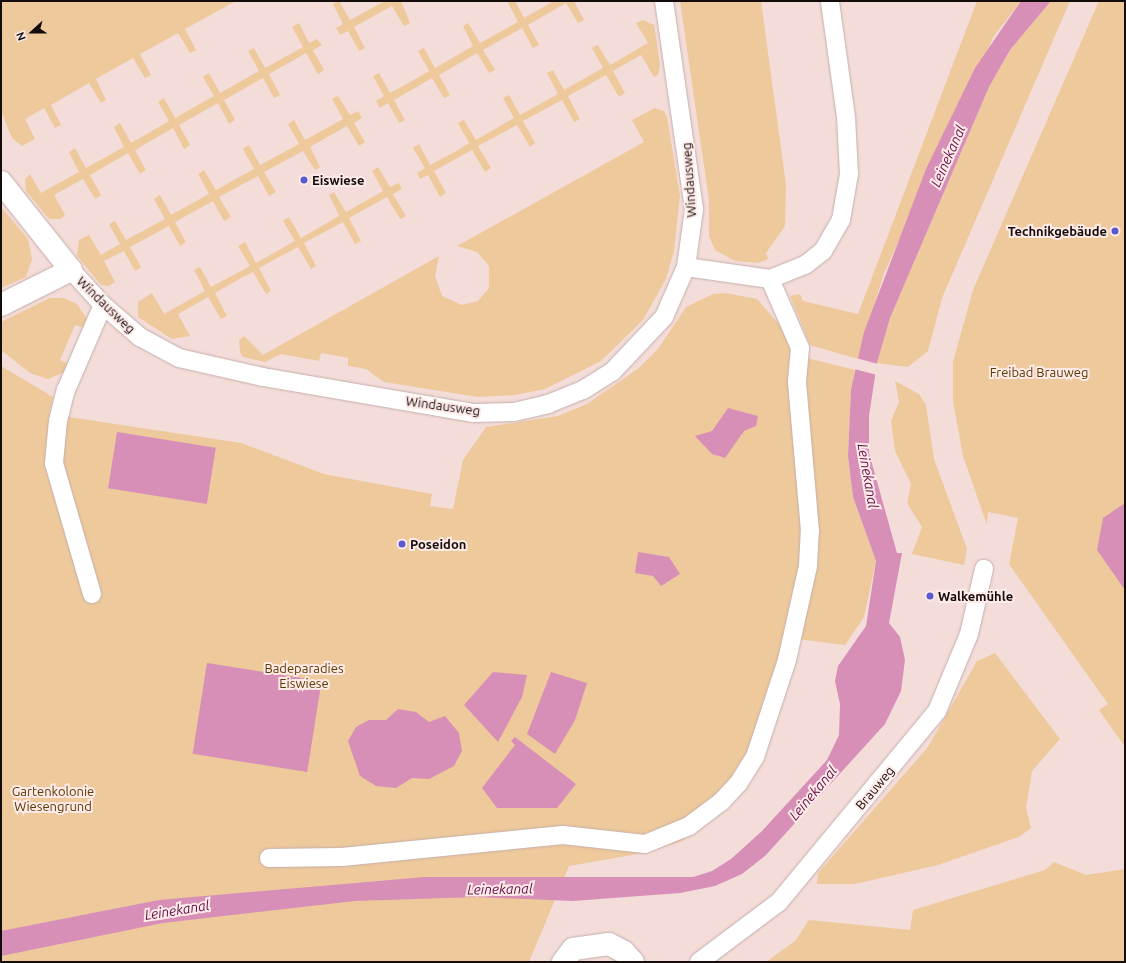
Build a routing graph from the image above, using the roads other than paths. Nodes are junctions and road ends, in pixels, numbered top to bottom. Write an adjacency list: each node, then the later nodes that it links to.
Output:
1 (664, 1): 4 (lane, Windausweg)
2 (830, 1): 6 (lane)
3 (1, 182): 5 (street, Windausweg)
4 (686, 267): 6 (lane); 8 (lane, Windausweg)
5 (71, 270): 7 (street, Windausweg); 8 (lane, Windausweg)
6 (770, 280): 11 (lane)
7 (1, 305)
8 (103, 305): 10 (lane)
9 (984, 569): 14 (lane, Brauweg)
10 (92, 594)
11 (269, 858)
12 (563, 962): 13 (street)
13 (633, 962)
14 (699, 962)

